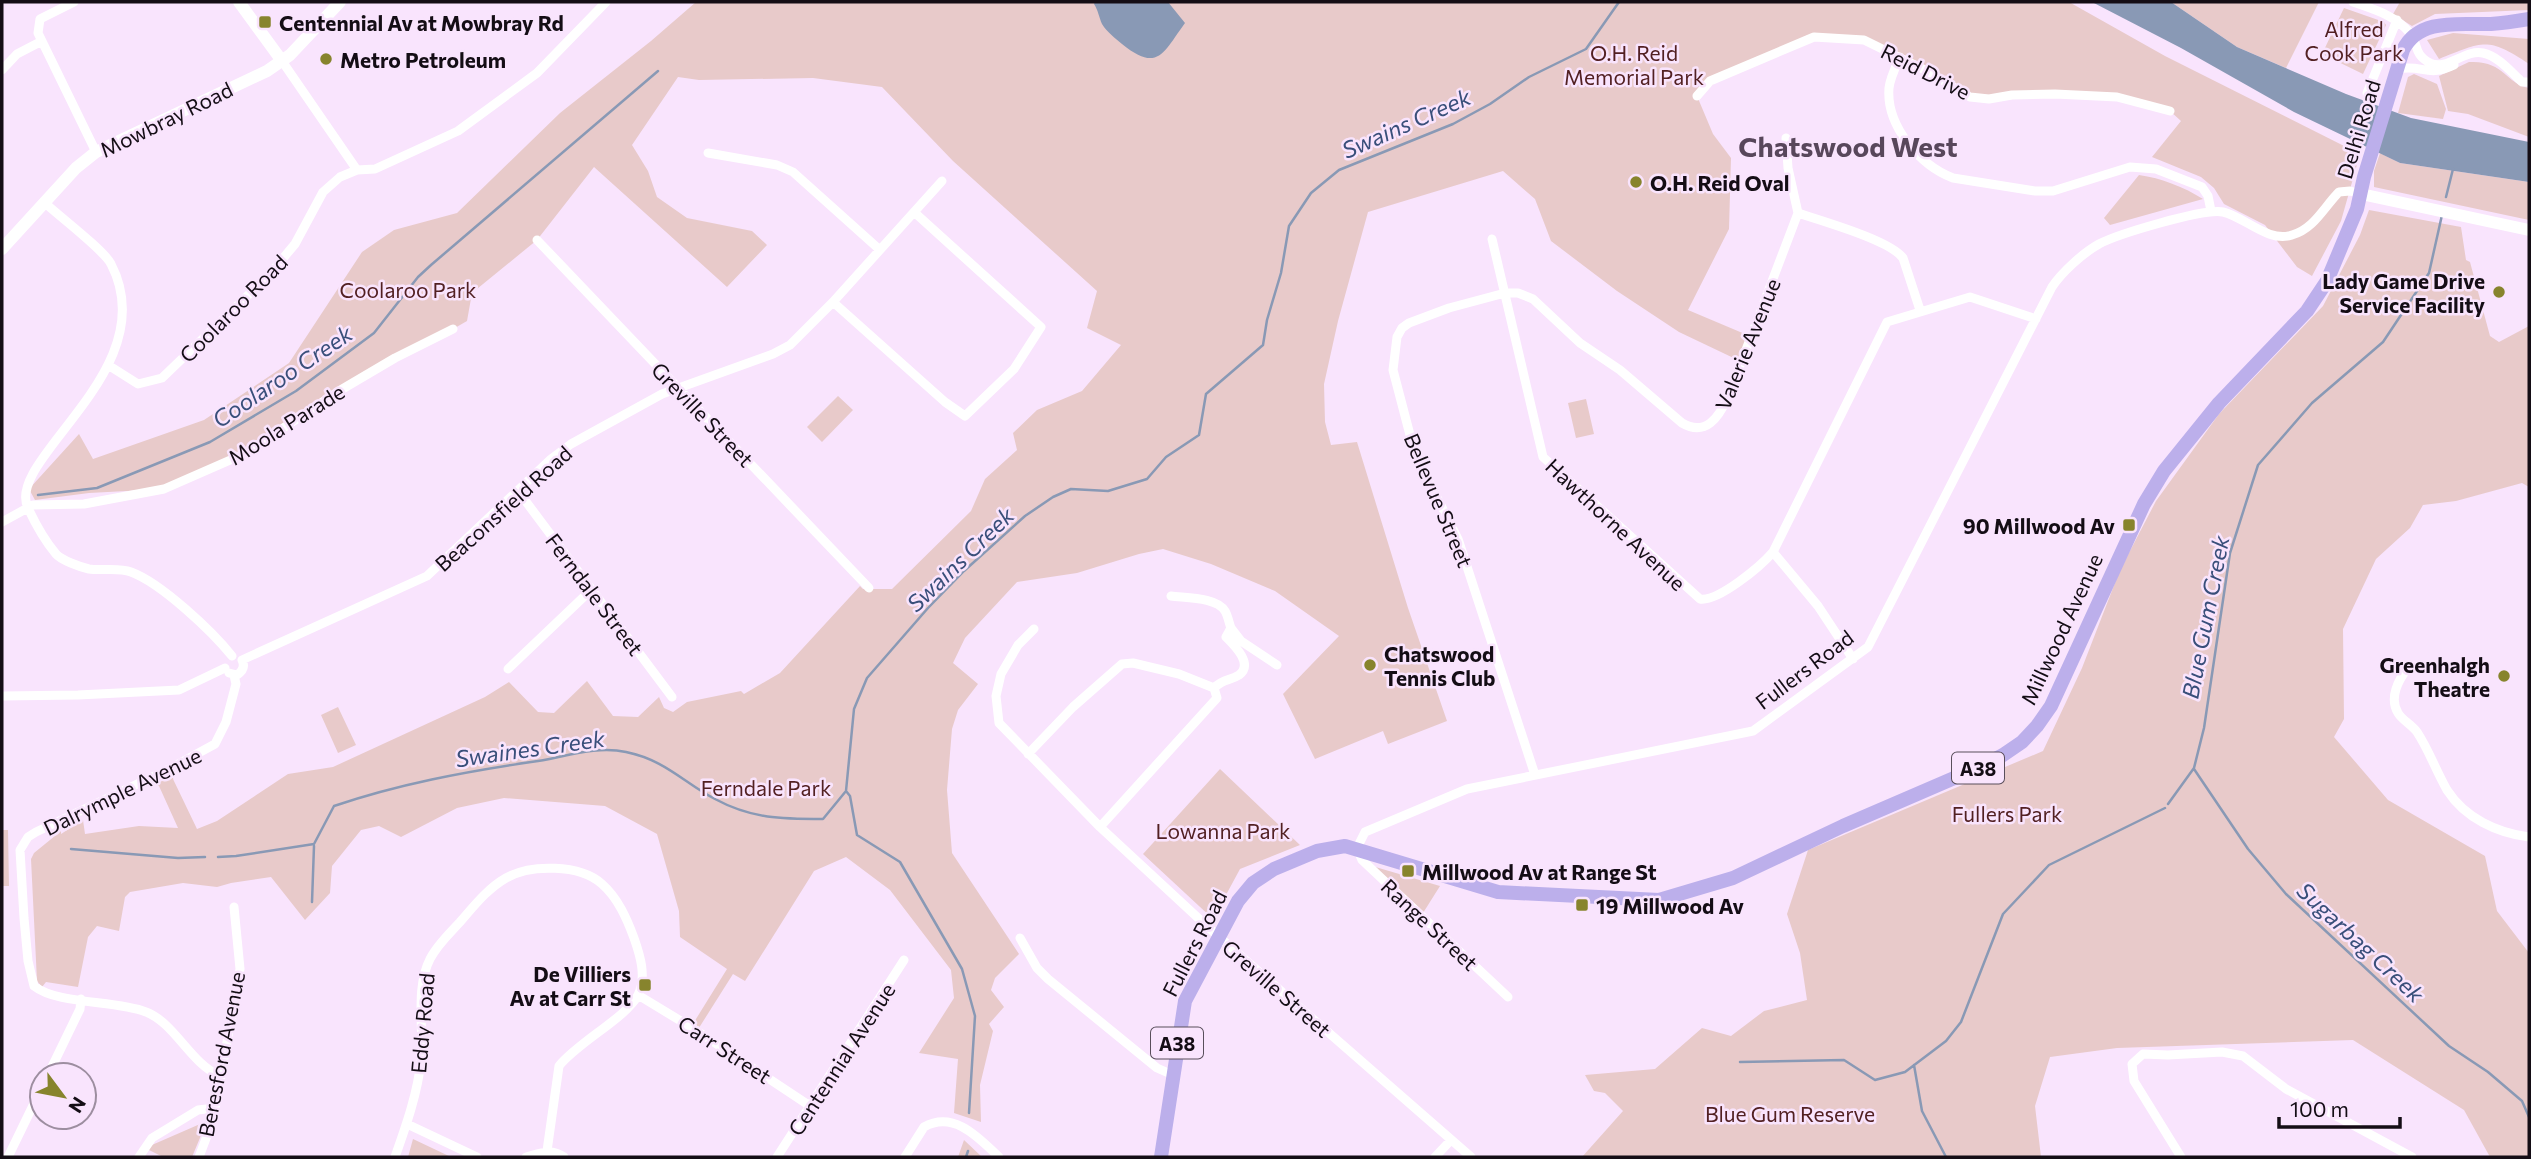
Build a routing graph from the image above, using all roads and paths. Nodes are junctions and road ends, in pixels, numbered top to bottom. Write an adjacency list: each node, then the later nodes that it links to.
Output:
1 (74, 2): 11 (street)
2 (239, 2): 13 (main road)
3 (340, 2): 13 (main road, Mowbray Road)
4 (606, 2): 24 (street, Coolaroo Road)
5 (2353, 2): 7 (street)
6 (2529, 19): 8 (main road)
7 (2397, 20): 10 (street); 18 (street)
8 (2493, 24): 9 (main road); 10 (main road)
9 (2529, 25)
10 (2412, 36): 14 (street); 15 (main road, Delhi Road / A38)
11 (42, 41): 16 (street); 22 (street)
12 (1900, 57): 19 (street, Reid Drive); 20 (street, Reid Drive); 28 (street)
13 (282, 61): 22 (main road, Mowbray Road); 24 (street)
14 (2500, 62): 15 (street); 17 (street)
15 (2398, 69): 26 (main road, Delhi Road / A38)
16 (2, 71)
17 (2529, 82)
18 (2367, 93)
19 (1697, 96)
20 (2170, 111)
21 (1786, 138): 30 (street)
22 (96, 152): 27 (main road, Mowbray Road)
23 (708, 153): 35 (street)
24 (357, 170): 41 (street, Coolaroo Road)
25 (942, 181): 29 (street, Beaconsfield Road)
26 (2361, 194): 28 (street); 31 (main road); 67 (main road, Millwood Avenue / A38)
27 (45, 203): 34 (main road, Mowbray Road); 41 (street)
28 (2211, 211): 39 (street, Fullers Road)
29 (914, 212): 35 (street, Beaconsfield Road); 37 (street)
30 (1798, 212): 36 (street, Valerie Avenue); 38 (street)
31 (2529, 230)
32 (1492, 239): 36 (street, Hawthorne Avenue)
33 (537, 240): 42 (street, Greville Street)
34 (2, 249)
35 (880, 250): 37 (street, Beaconsfield Road)
36 (1505, 293): 46 (street, Hawthorne Avenue); 64 (street, Bellevue Street)
37 (833, 302): 42 (street, Beaconsfield Road)
38 (1920, 310): 39 (street, Hawthorne Avenue); 46 (street, Hawthorne Avenue)
39 (2036, 319): 53 (street, Fullers Road)
40 (453, 329): 44 (street, Moola Parade)
41 (108, 365): 44 (street)
42 (678, 388): 43 (street, Beaconsfield Road); 47 (street, Greville Street)
43 (518, 491): 48 (street, Ferndale Street); 54 (street, Beaconsfield Road)
44 (27, 507): 45 (street); 52 (street)
45 (2, 522)
46 (1773, 552): 53 (street)
47 (869, 588)
48 (592, 589): 58 (street); 62 (street, Ferndale Street)
49 (1171, 596): 50 (street)
50 (1231, 628): 55 (street); 60 (street)
51 (1034, 629): 63 (street, Greville Street)
52 (232, 656): 54 (street); 56 (street)
53 (1853, 659): 64 (street, Fullers Road)
54 (242, 660): 59 (street)
55 (1277, 665)
56 (225, 668): 59 (street); 61 (street)
57 (2408, 668): 66 (street)
58 (508, 669)
59 (234, 675): 74 (street, Dalrymple Avenue)
60 (1214, 688): 63 (street); 65 (street)
61 (2, 696)
62 (672, 697)
63 (1028, 754): 65 (street, Greville Street)
64 (1535, 775): 67 (street, Fullers Road)
65 (1100, 827): 69 (street, Greville Street)
66 (2529, 837)
67 (1357, 848): 69 (main road, Fullers Road / A38); 73 (street, Range Street)
68 (234, 907): 77 (street, Beresford Avenue)
69 (1219, 936): 76 (main road, Fullers Road / A38); 82 (street, Greville Street)
70 (1020, 938): 76 (street)
71 (904, 960): 78 (street, Centennial Avenue)
72 (638, 995): 78 (street, Carr Street); 81 (street, Eddy Road); 83 (street)
73 (1508, 997)
74 (81, 999): 75 (street); 77 (street, Dalrymple Avenue)
75 (55, 1061)
76 (1173, 1075): 94 (main road, Fullers Road / A38)
77 (220, 1076): 79 (street, Beresford Avenue)
78 (810, 1106): 91 (street, Centennial Avenue)
79 (215, 1108): 85 (street); 86 (street, Beresford Avenue)
80 (28, 1116): 84 (street)
81 (407, 1124): 87 (street, Eddy Road); 88 (street)
82 (1451, 1140): 95 (street); 96 (street, Greville Street)
83 (547, 1151): 89 (street); 90 (street)
84 (8, 1157)
85 (139, 1157)
86 (199, 1157)
87 (395, 1157)
88 (477, 1157)
89 (526, 1157)
90 (564, 1157)
91 (777, 1157)
92 (905, 1157): 93 (street)
93 (999, 1157)
94 (1161, 1157)
95 (1435, 1157)
96 (1471, 1157)
97 (2180, 1157): 98 (street)
98 (2412, 1157)

